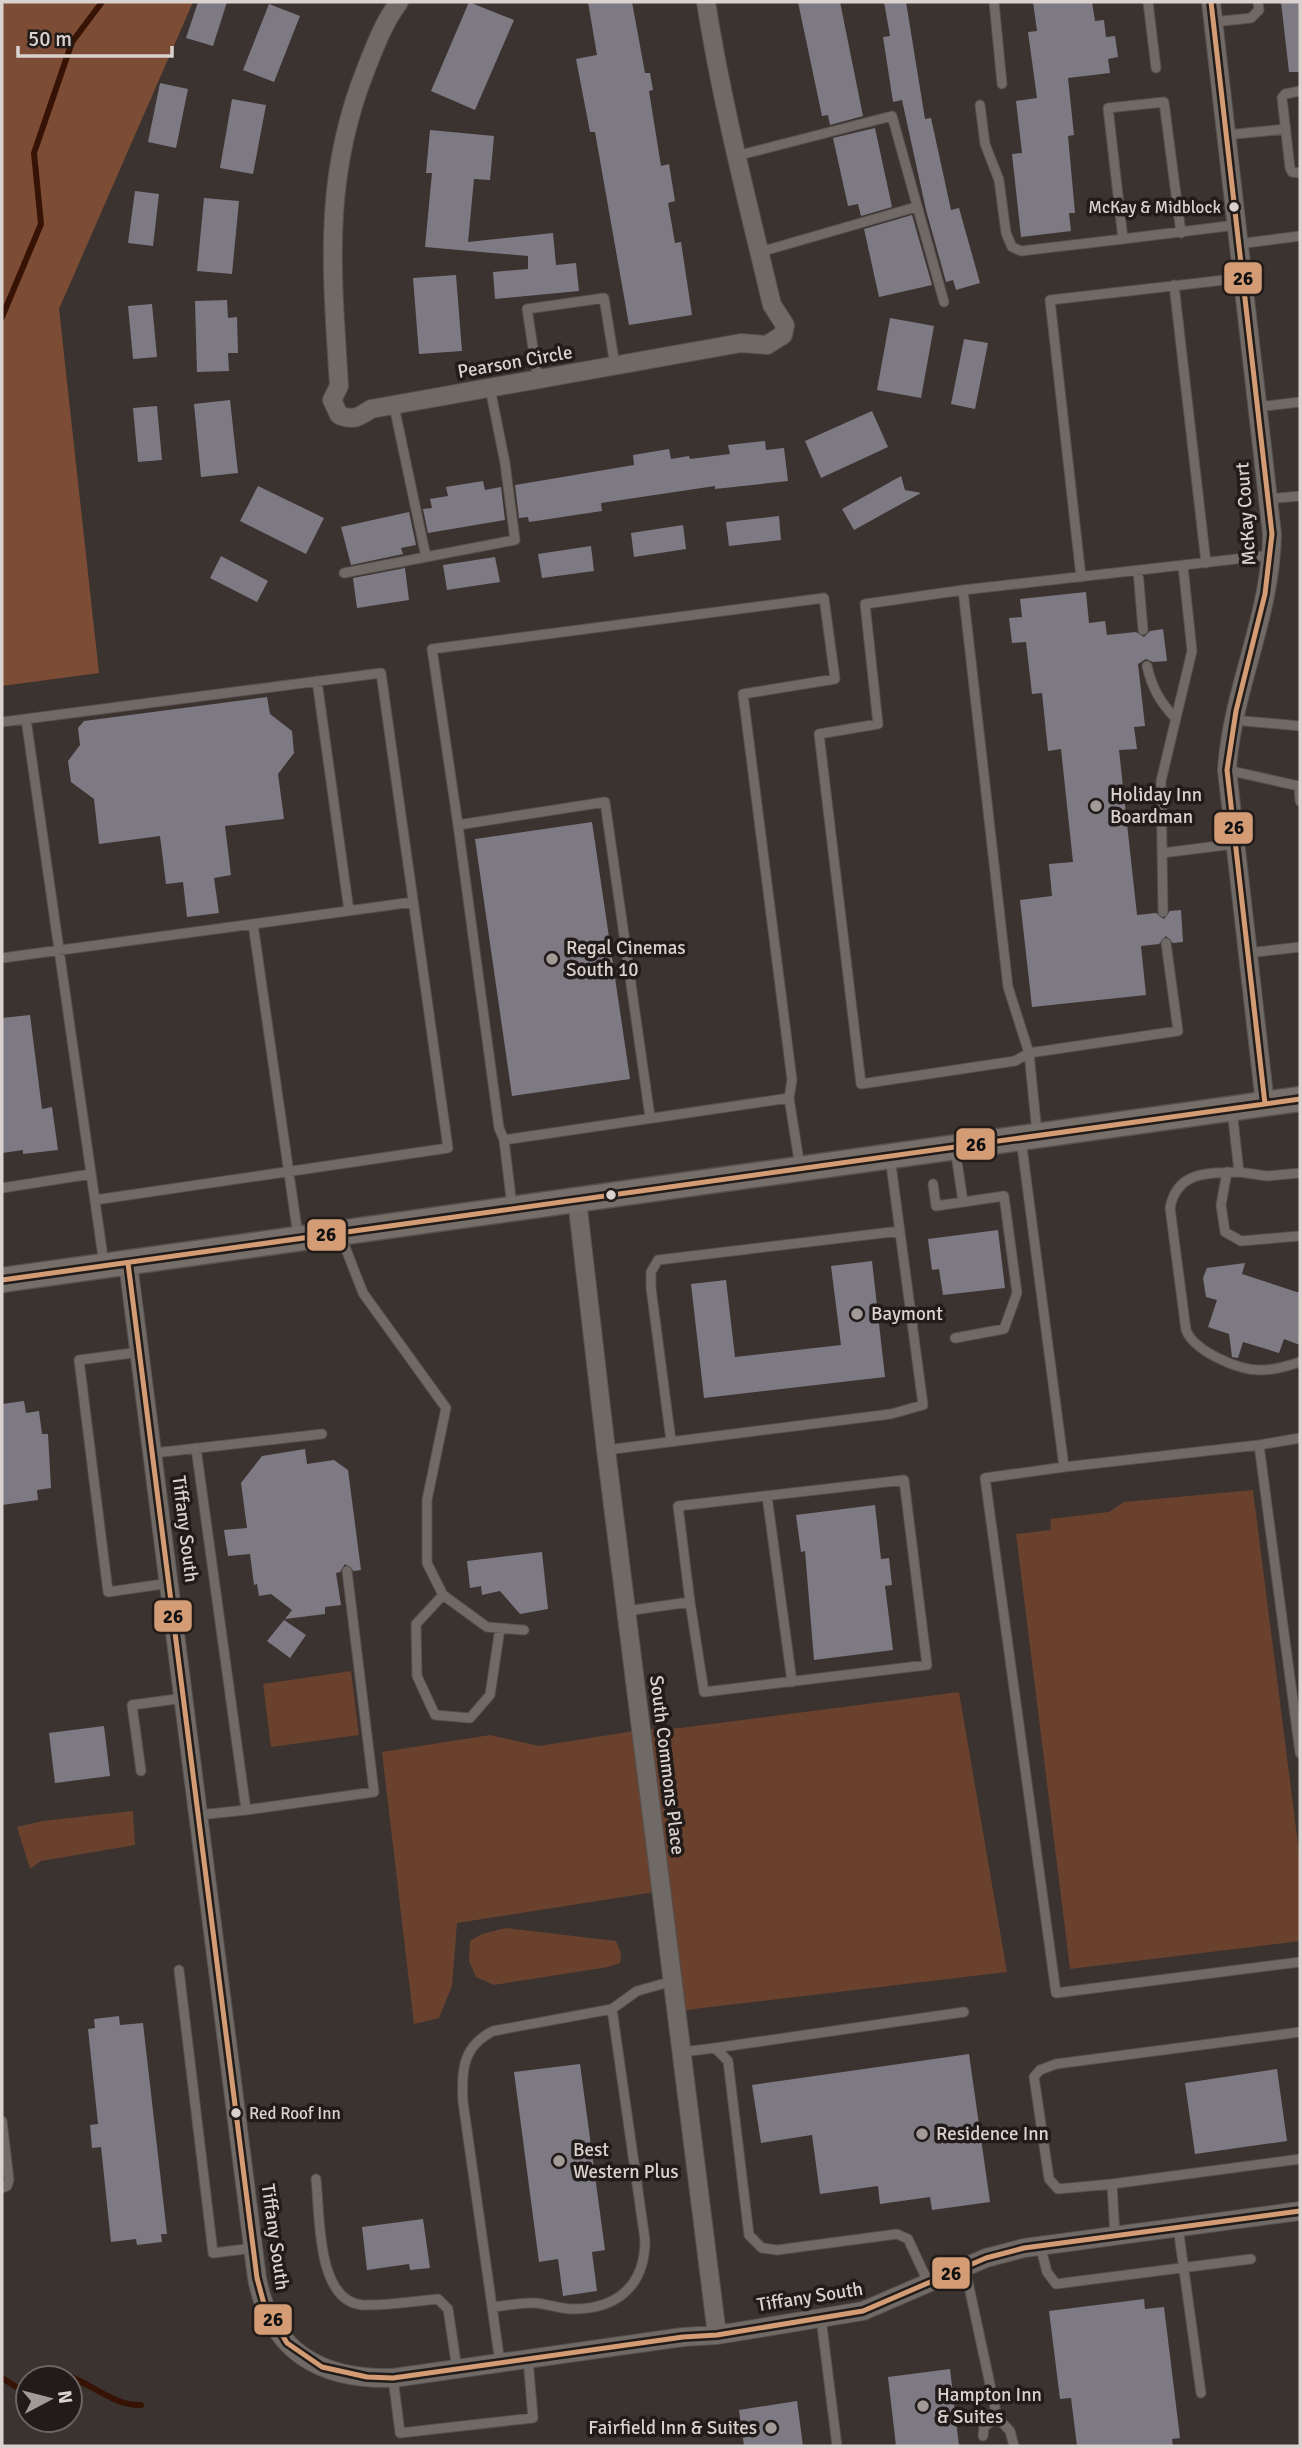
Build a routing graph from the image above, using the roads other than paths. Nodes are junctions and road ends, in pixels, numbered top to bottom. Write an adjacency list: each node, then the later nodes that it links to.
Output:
1 (399, 2): 30 (street, Pearson Circle)
2 (706, 2): 14 (street, Pearson Circle)
3 (993, 2): 9 (lane)
4 (1148, 2): 8 (lane)
5 (1210, 2): 7 (street, McKay Court)
6 (1258, 2): 7 (lane)
7 (1213, 22): 13 (street, McKay Court)
8 (1156, 68)
9 (1002, 84)
10 (1300, 91): 12 (lane)
11 (980, 105): 20 (lane)
12 (1286, 129): 13 (lane); 15 (lane)
13 (1226, 135): 17 (street, McKay Court)
14 (736, 156): 16 (lane); 22 (street, Pearson Circle)
15 (1300, 173)
16 (915, 206): 22 (lane); 25 (lane)
17 (1236, 225): 18 (lane); 21 (street, McKay Court)
18 (1181, 233): 20 (lane); 20 (lane)
19 (1300, 236): 21 (lane)
20 (1124, 239)
21 (1238, 244): 23 (street, McKay Court)
22 (760, 252): 26 (street, Pearson Circle)
23 (1242, 278): 24 (lane); 31 (street, McKay Court)
24 (1174, 285): 36 (lane); 40 (lane)
25 (944, 302)
26 (615, 366): 27 (street, Pearson Circle); 27 (lane)
27 (538, 380): 28 (street, Pearson Circle)
28 (490, 388): 30 (street, Pearson Circle); 35 (lane)
29 (1300, 402): 31 (lane)
30 (394, 406): 35 (lane)
31 (1257, 407): 33 (street, McKay Court)
32 (1300, 496): 33 (lane)
33 (1268, 499): 34 (street, McKay Court)
34 (1272, 555): 36 (lane); 47 (street, McKay Court)
35 (426, 557): 39 (lane)
36 (1206, 563): 37 (lane)
37 (1183, 566): 38 (lane); 46 (lane)
38 (1138, 570): 40 (lane); 42 (lane)
39 (344, 573)
40 (1081, 577): 41 (lane)
41 (963, 590): 64 (lane); 64 (lane)
42 (1143, 630)
43 (1147, 666): 46 (lane)
44 (317, 681): 45 (lane); 55 (lane); 56 (lane)
45 (26, 719): 48 (lane); 61 (lane)
46 (1176, 719): 54 (lane)
47 (1233, 720): 49 (lane); 50 (street, McKay Court)
48 (2, 722)
49 (1300, 726)
50 (1227, 770): 51 (lane); 53 (street, McKay Court)
51 (1300, 801)
52 (458, 825): 65 (lane); 69 (lane); 71 (lane)
53 (1234, 844): 54 (lane); 62 (street, McKay Court)
54 (1162, 853): 57 (lane)
55 (413, 902): 56 (lane); 75 (lane)
56 (349, 911): 58 (lane)
57 (1163, 912)
58 (253, 924): 61 (lane); 75 (lane)
59 (1166, 943): 64 (lane)
60 (1300, 947): 62 (lane)
61 (58, 952): 63 (lane); 79 (lane)
62 (1247, 953): 67 (street, McKay Court)
63 (2, 958)
64 (1029, 1052): 70 (lane)
65 (789, 1098): 69 (lane); 74 (lane)
66 (1300, 1099): 67 (main road)
67 (1265, 1104): 68 (main road)
68 (1232, 1108): 70 (main road); 77 (lane)
69 (650, 1117): 71 (lane)
70 (1029, 1136): 72 (main road); 102 (lane)
71 (505, 1140): 85 (lane)
72 (955, 1146): 73 (main road); 84 (lane)
73 (890, 1155): 74 (main road); 86 (lane)
74 (800, 1168): 83 (main road)
75 (290, 1171): 82 (lane); 89 (lane)
76 (1227, 1172): 77 (lane); 88 (lane); 94 (lane)
77 (1239, 1172): 78 (lane)
78 (1300, 1173)
79 (91, 1174): 81 (lane); 82 (lane)
80 (933, 1184): 84 (lane)
81 (2, 1188)
82 (94, 1200): 90 (lane)
83 (577, 1200): 85 (main road); 100 (street, South Commons Place)
84 (963, 1202): 92 (lane)
85 (512, 1208): 87 (main road)
86 (900, 1231): 97 (lane); 97 (lane)
87 (339, 1233): 89 (main road); 106 (lane)
88 (1300, 1236)
89 (299, 1238): 90 (main road)
90 (116, 1264): 91 (main road); 93 (street, Tiffany South)
91 (2, 1280)
92 (955, 1338)
93 (141, 1352): 101 (street, Tiffany South); 105 (lane)
94 (1300, 1362)
95 (322, 1434): 99 (lane)
96 (1300, 1438): 98 (lane)
97 (671, 1441): 100 (lane)
98 (1259, 1444): 102 (lane); 112 (lane)
99 (196, 1448): 101 (lane); 117 (lane)
100 (606, 1450): 108 (street, South Commons Place)
101 (154, 1453): 105 (street, Tiffany South)
102 (1064, 1467): 119 (lane)
103 (767, 1496): 107 (lane); 113 (lane); 113 (lane)
104 (346, 1572): 117 (lane)
105 (170, 1583): 114 (street, Tiffany South)
106 (443, 1595): 109 (lane); 109 (lane)
107 (690, 1602): 108 (lane); 113 (lane)
108 (626, 1611): 121 (street, South Commons Place)
109 (500, 1628): 110 (lane)
110 (524, 1630)
111 (1300, 1663): 112 (lane)
112 (1289, 1665): 115 (lane)
113 (792, 1682)
114 (184, 1698): 116 (lane); 118 (street, Tiffany South)
115 (1300, 1753)
116 (141, 1771)
117 (246, 1810): 118 (lane)
118 (199, 1815): 136 (street, Tiffany South)
119 (1300, 1962)
120 (179, 1970): 136 (lane)
121 (673, 1981): 122 (lane); 126 (street, South Commons Place)
122 (611, 2009): 141 (lane); 141 (lane)
123 (964, 2012): 125 (lane)
124 (1300, 2032): 130 (lane)
125 (715, 2048): 126 (lane); 140 (lane)
126 (682, 2052): 143 (street, South Commons Place)
127 (2, 2121): 131 (lane)
128 (1300, 2159): 130 (lane)
129 (316, 2179): 146 (lane)
130 (1112, 2184): 134 (lane)
131 (2, 2188)
132 (1300, 2211): 133 (street, Tiffany South)
133 (1178, 2227): 134 (street, Tiffany South); 138 (lane)
134 (1115, 2235): 135 (street, Tiffany South)
135 (1040, 2245): 138 (lane); 139 (street, Tiffany South)
136 (254, 2248): 147 (street, Tiffany South)
137 (1251, 2259): 138 (lane)
138 (1183, 2266): 148 (lane)
139 (965, 2268): 140 (street, Tiffany South); 149 (lane)
140 (929, 2284): 142 (street, Tiffany South)
141 (492, 2307): 145 (lane)
142 (821, 2318): 143 (street, Tiffany South); 151 (lane)
143 (717, 2334): 144 (street, Tiffany South)
144 (528, 2359): 145 (street, Tiffany South); 147 (lane)
145 (500, 2363): 146 (street, Tiffany South)
146 (457, 2369): 147 (street, Tiffany South)
147 (393, 2378)
148 (1201, 2393)
149 (996, 2417): 150 (lane); 152 (lane)
150 (983, 2436)
151 (837, 2446)
152 (1014, 2446)

